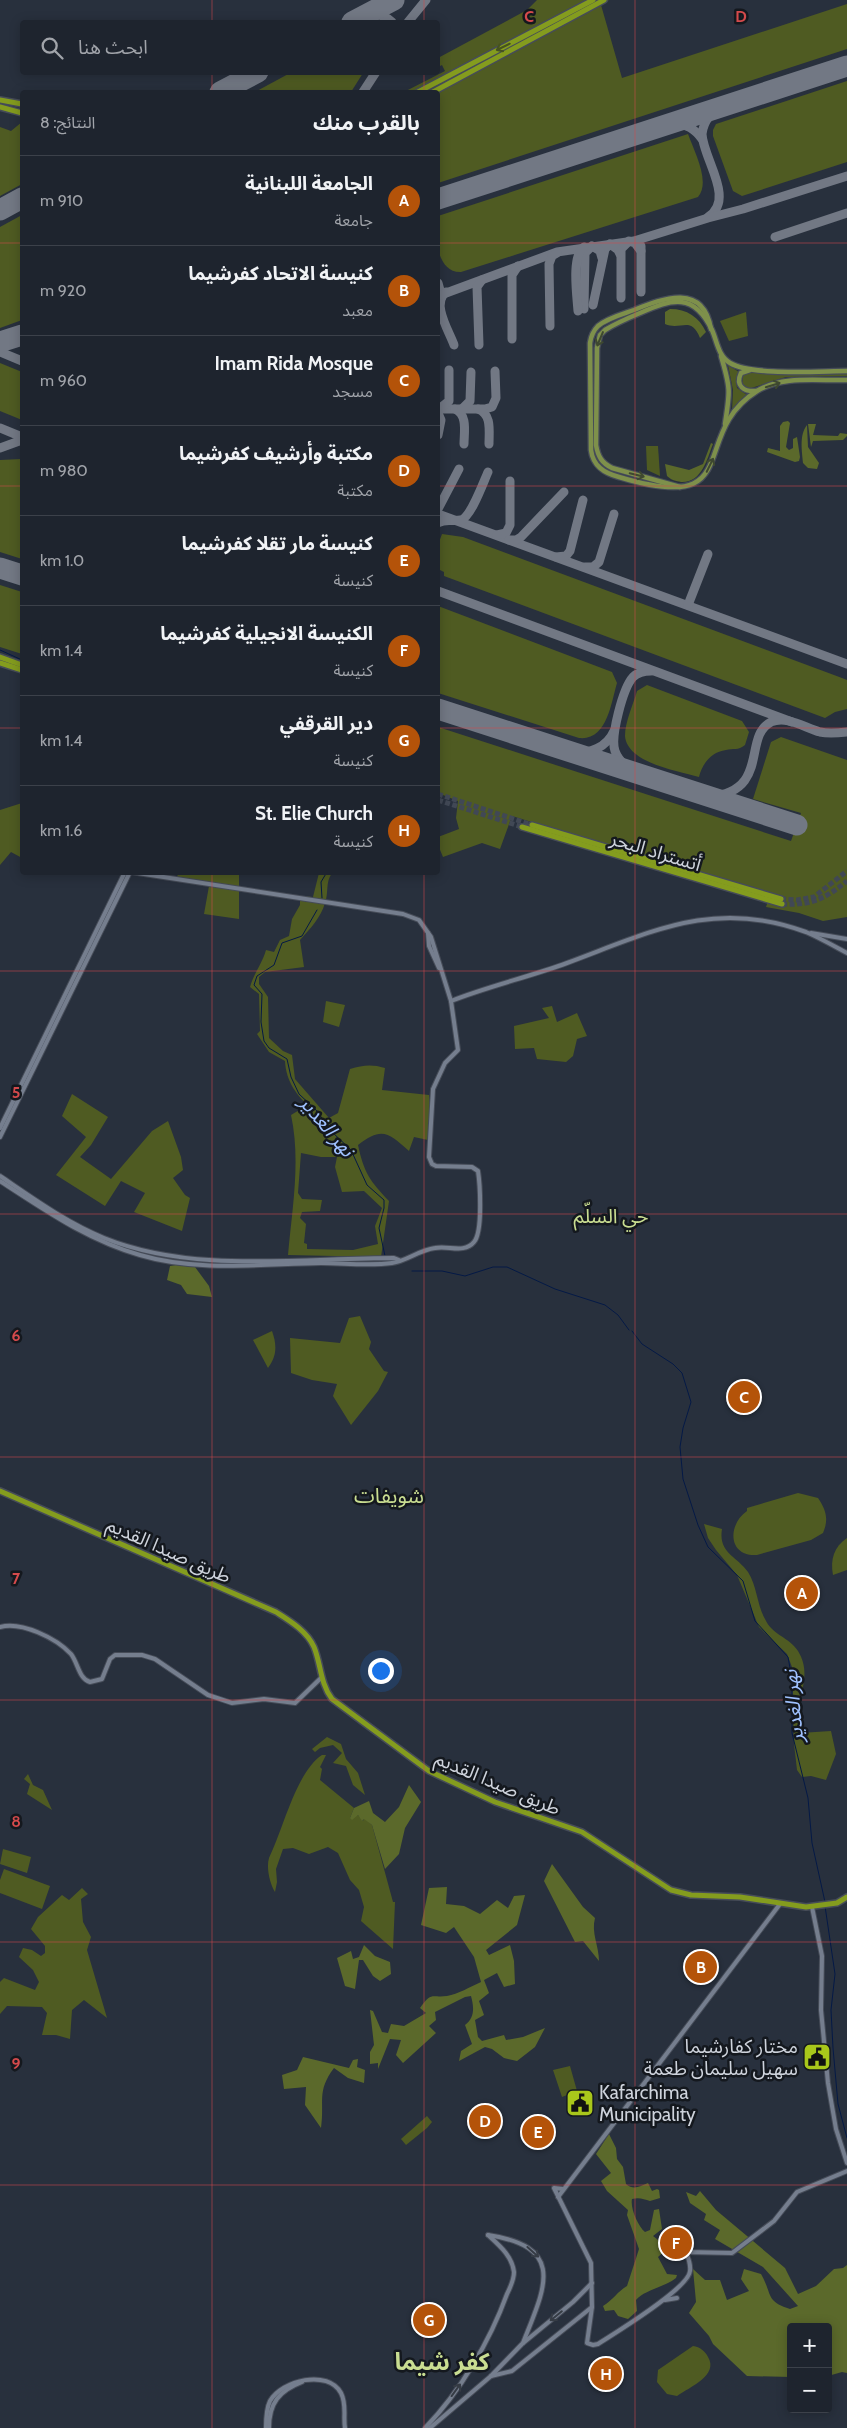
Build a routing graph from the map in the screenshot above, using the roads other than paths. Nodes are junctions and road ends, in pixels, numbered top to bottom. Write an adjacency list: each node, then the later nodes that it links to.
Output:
1 (593, 0): 3 (highway, one-way to 3)
2 (604, 0): 4 (highway)
3 (422, 90)
4 (437, 90)
5 (0, 100): 6 (highway)
6 (20, 104)
7 (0, 107): 8 (highway)
8 (20, 112)
9 (682, 292): 10 (main road)
10 (674, 296): 11 (main road); 18 (main road)
11 (711, 330): 12 (main road); 18 (main road, one-way to 18)
12 (720, 353): 13 (main road); 17 (main road)
13 (754, 370): 14 (main road); 16 (main road)
14 (847, 371)
15 (847, 380): 16 (main road, one-way to 15)
16 (756, 392): 17 (main road)
17 (724, 428): 18 (main road, one-way to 17)
18 (680, 487)
19 (0, 658): 21 (highway)
20 (0, 663): 22 (highway)
21 (20, 664)
22 (20, 669)
23 (532, 824): 24 (highway, أتستراد البحر)
24 (522, 826)
25 (124, 875): 32 (street)
26 (130, 875): 33 (street)
27 (150, 875): 31 (street)
28 (808, 933): 29 (street); 30 (street); 31 (street)
29 (847, 939)
30 (847, 953)
31 (451, 1001): 36 (street)
32 (0, 1128)
33 (0, 1137)
34 (0, 1176): 36 (street)
35 (0, 1181): 36 (street)
36 (399, 1260)
37 (0, 1492): 39 (highway, طريق صيدا القديم)
38 (0, 1627): 39 (street)
39 (322, 1677): 41 (highway, طريق صيدا القديم)
40 (847, 1897): 42 (highway, طريق صيدا القديم)
41 (780, 1904): 42 (highway, طريق صيدا القديم); 45 (street)
42 (812, 1907): 43 (street)
43 (847, 2163)
44 (847, 2171): 49 (street)
45 (564, 2189): 46 (street); 46 (street)
46 (558, 2197): 47 (street)
47 (592, 2283): 50 (street); 51 (street, one-way to 51)
48 (677, 2298): 49 (street)
49 (663, 2301): 50 (street)
50 (592, 2307): 53 (street)
51 (522, 2344): 52 (street); 57 (street, one-way to 51)
52 (498, 2368): 53 (street); 54 (street)
53 (502, 2374): 54 (street)
54 (491, 2376): 58 (street)
55 (268, 2428): 56 (street)
56 (345, 2428)
57 (425, 2428)
58 (430, 2428)

